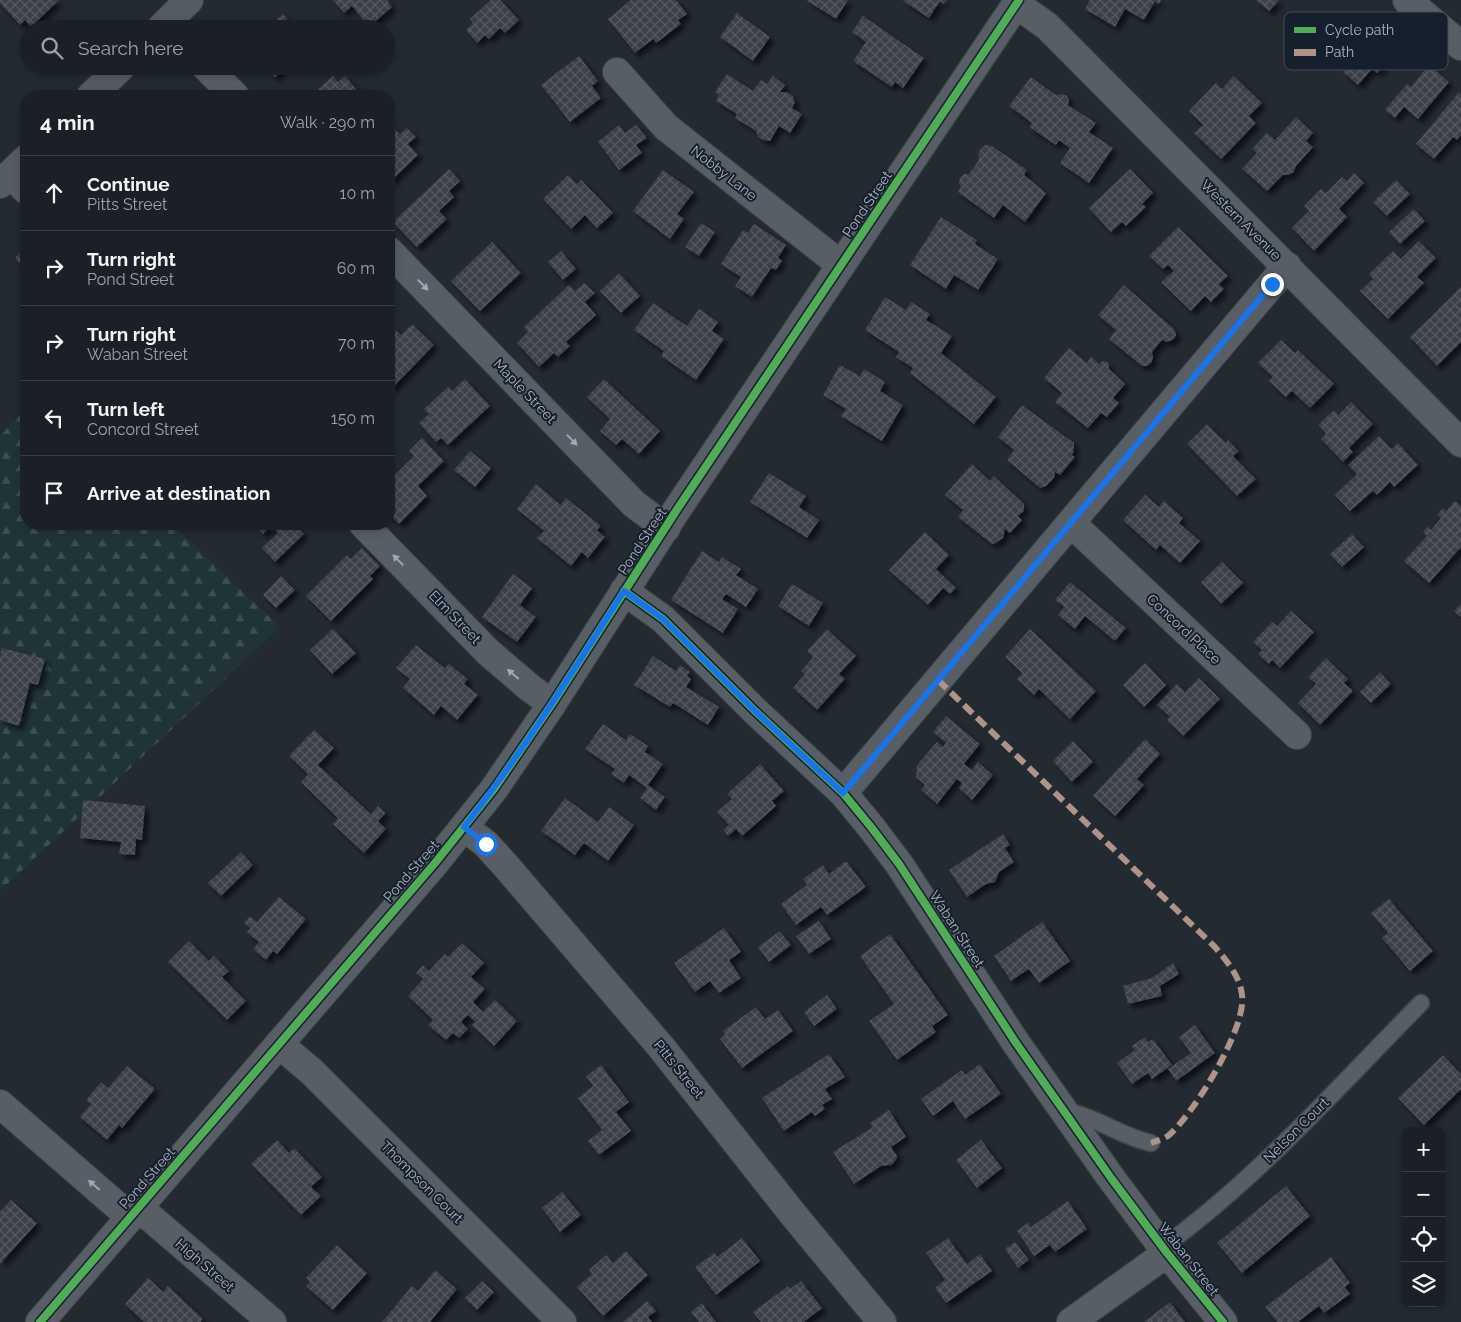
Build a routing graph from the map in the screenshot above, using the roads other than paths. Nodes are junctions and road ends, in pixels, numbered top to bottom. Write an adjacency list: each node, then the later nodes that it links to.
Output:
1 (189, 0): 5 (main road)
2 (1407, 0): 4 (street)
3 (1018, 2): 14 (street, Pond Street); 15 (street, Western Avenue)
4 (1421, 12)
5 (171, 20)
6 (1448, 35): 7 (street)
7 (1461, 46)
8 (617, 72): 14 (street, Nobby Lane)
9 (113, 75): 11 (main road)
10 (214, 75): 12 (street)
11 (97, 90)
12 (229, 90)
13 (395, 256): 18 (street, Maple Street, one-way to 18)
14 (841, 265): 18 (street, Pond Street)
15 (1287, 266): 16 (street, Western Avenue); 17 (street)
16 (1461, 443)
17 (1071, 523): 22 (street, Concord Place); 23 (street)
18 (666, 528): 20 (street, Pond Street)
19 (369, 530): 21 (street, Elm Street, one-way to 19)
20 (624, 591): 21 (street, Pond Street); 23 (street, Waban Street)
21 (552, 704): 24 (street, Pond Street)
22 (1297, 735)
23 (843, 793): 28 (street, Waban Street)
24 (464, 827): 26 (street, Pond Street); 35 (street, Pitts Street)
25 (1421, 1003): 31 (lane, Nelson Court)
26 (279, 1044): 30 (street, Pond Street); 34 (street, Thompson Court)
27 (0, 1104): 30 (street, High Street, one-way to 27)
28 (1064, 1111): 29 (lane); 31 (street, Waban Street)
29 (1151, 1143)
30 (134, 1212): 32 (street, Pond Street); 33 (street, High Street)
31 (1165, 1250): 36 (street); 37 (street, Waban Street)
32 (40, 1322)
33 (272, 1322)
34 (562, 1322)
35 (882, 1322)
36 (1071, 1322)
37 (1223, 1322)

